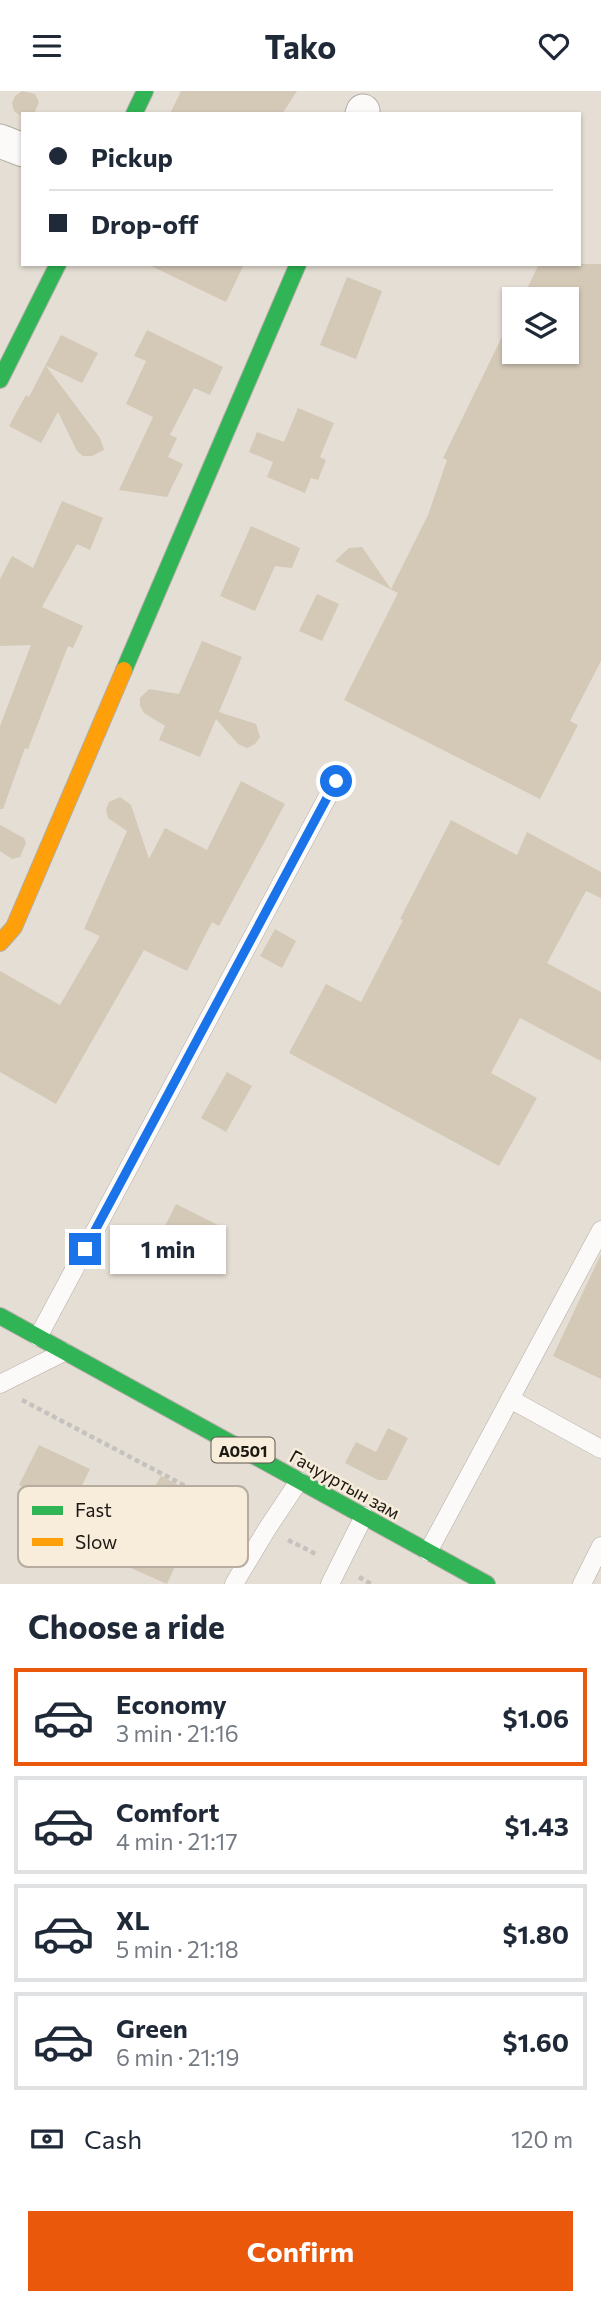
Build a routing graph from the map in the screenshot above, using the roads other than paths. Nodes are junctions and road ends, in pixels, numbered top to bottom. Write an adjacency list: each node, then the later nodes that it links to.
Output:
1 (145, 91): 2 (main road)
2 (135, 112)
3 (0, 141): 4 (street)
4 (21, 149)
5 (57, 266): 7 (main road)
6 (297, 266): 9 (main road)
7 (0, 380)
8 (336, 781): 13 (lane)
9 (0, 943)
10 (601, 1230): 11 (lane)
11 (595, 1256): 16 (lane)
12 (0, 1316): 13 (main road, Гачууртын зам / A0501)
13 (38, 1337): 14 (main road, Гачууртын зам / A0501)
14 (64, 1352): 15 (lane); 18 (main road, Гачууртын зам / A0501)
15 (0, 1384)
16 (510, 1399): 17 (lane); 21 (lane)
17 (601, 1449)
18 (299, 1481): 19 (main road, Гачууртын зам / A0501); 22 (lane)
19 (364, 1517): 21 (main road, Гачууртын зам / A0501); 25 (lane)
20 (601, 1546): 27 (lane)
21 (428, 1552): 26 (main road, Гачууртын зам / A0501)
22 (248, 1561)
23 (244, 1567): 24 (lane)
24 (234, 1584)
25 (330, 1584)
26 (487, 1584)
27 (582, 1584)

